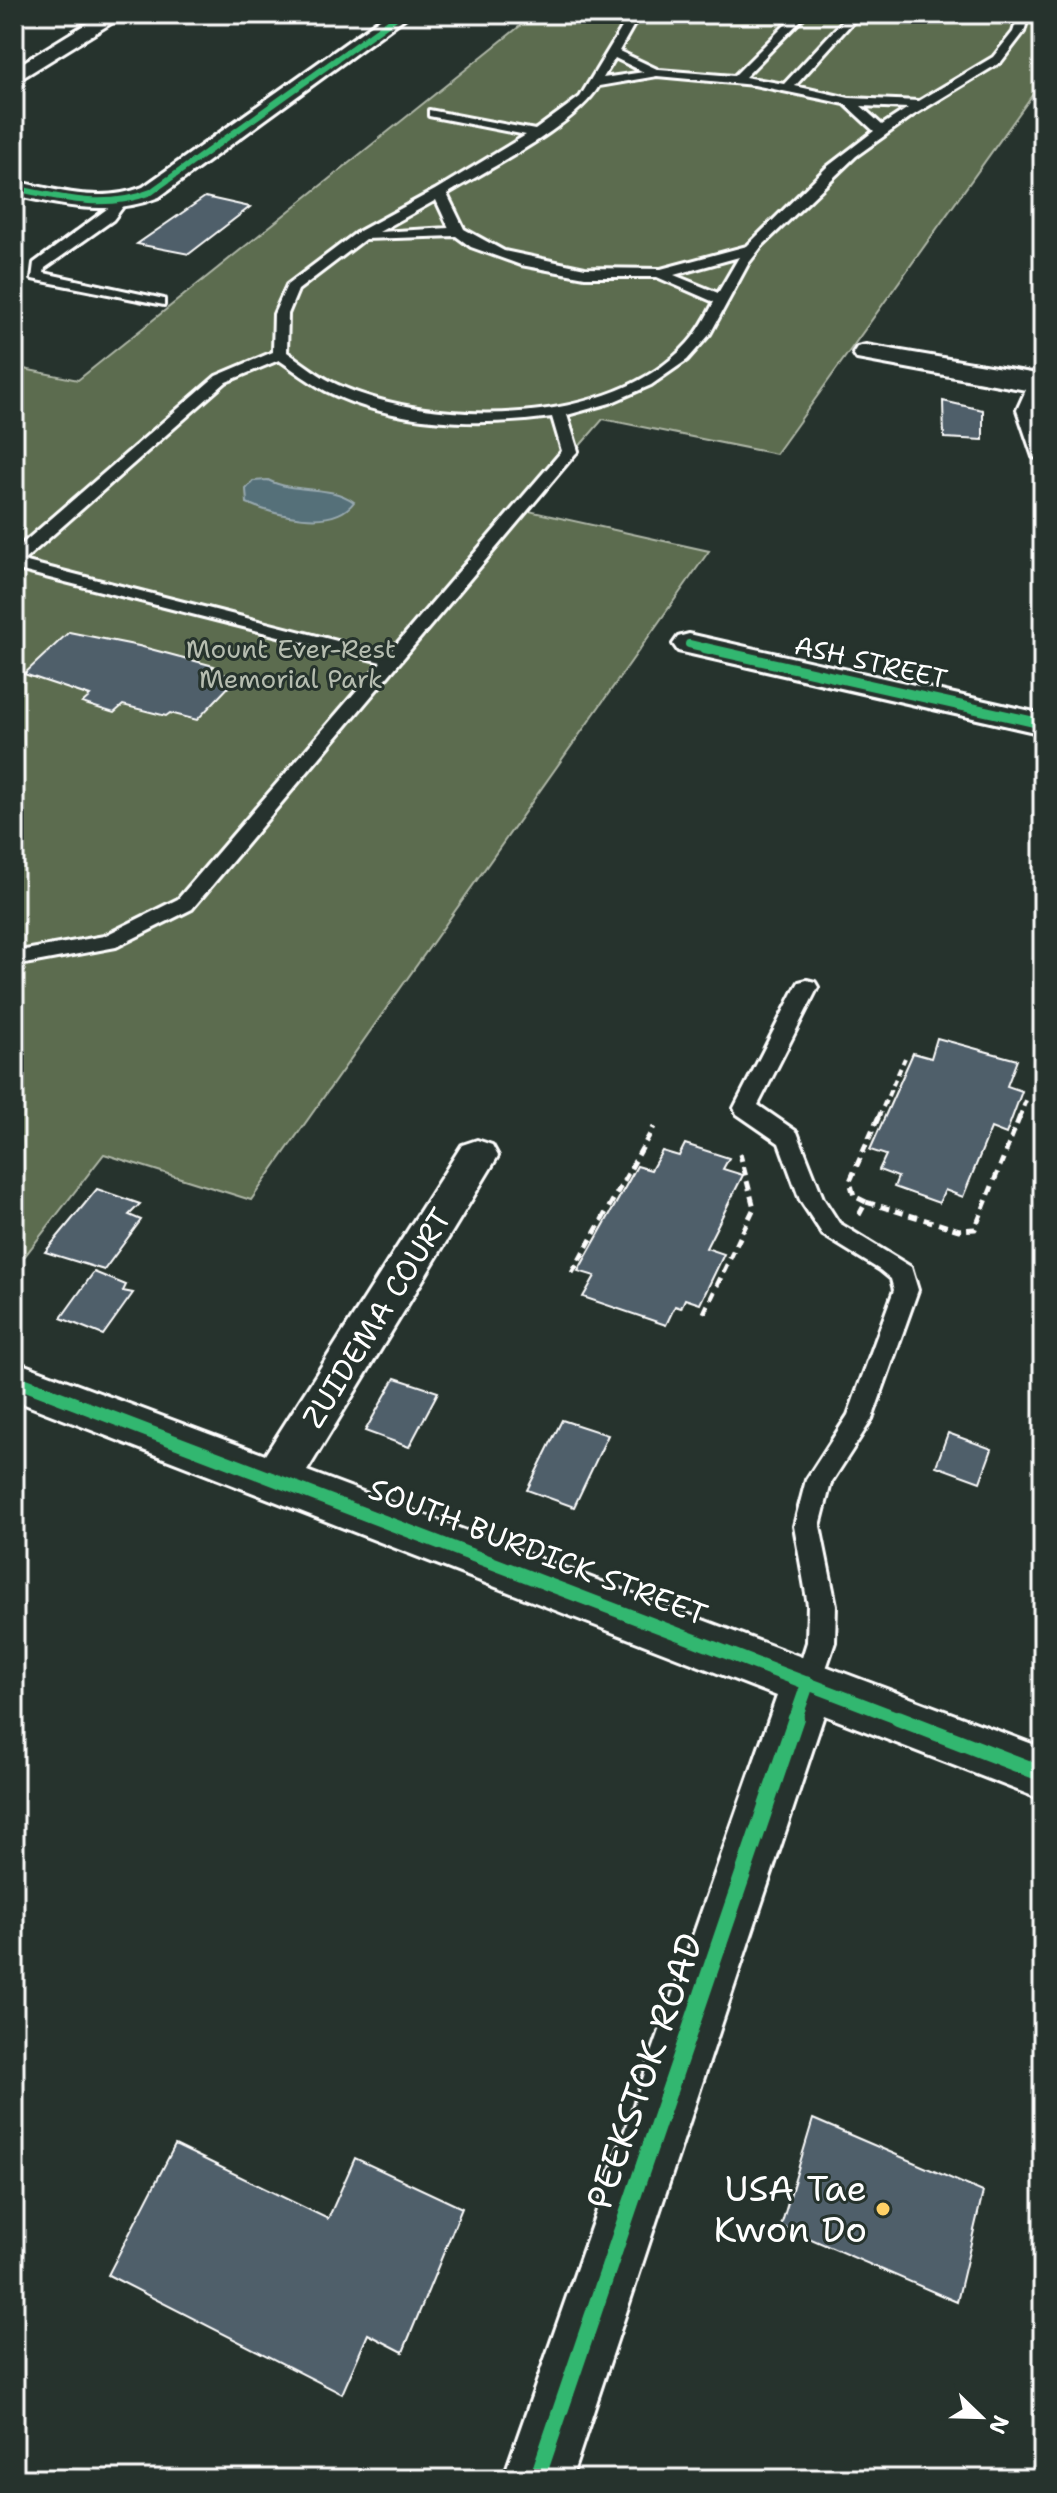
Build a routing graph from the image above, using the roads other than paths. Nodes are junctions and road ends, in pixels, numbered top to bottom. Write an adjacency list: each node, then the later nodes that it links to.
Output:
1 (116, 14): 9 (street)
2 (400, 14): 20 (street)
3 (635, 14): 7 (lane)
4 (802, 14): 10 (lane)
5 (855, 14): 12 (lane)
6 (1024, 14): 14 (lane)
7 (613, 53): 8 (lane); 11 (lane)
8 (657, 73): 10 (lane); 11 (lane)
9 (14, 77)
10 (739, 77): 12 (lane)
11 (594, 83): 17 (lane)
12 (789, 85): 13 (lane)
13 (849, 102): 14 (lane); 16 (lane)
14 (921, 105): 16 (lane)
15 (433, 113): 17 (lane)
16 (882, 131): 23 (lane)
17 (536, 134): 19 (lane)
18 (14, 188): 20 (street)
19 (440, 193): 21 (lane); 22 (lane)
20 (119, 204): 26 (lane)
21 (458, 232): 22 (lane); 24 (lane)
22 (361, 236): 28 (lane)
23 (751, 249): 24 (lane); 25 (lane)
24 (660, 274): 25 (lane)
25 (720, 299): 30 (lane)
26 (159, 302)
27 (866, 353): 29 (street)
28 (280, 354): 30 (lane); 32 (lane)
29 (1043, 384): 31 (street)
30 (559, 414): 34 (lane)
31 (1043, 451)
32 (14, 562): 34 (lane)
33 (689, 644): 35 (street, ASH STREET)
34 (392, 660): 36 (lane)
35 (1043, 724)
36 (14, 959)
37 (807, 987): 41 (lane)
38 (477, 1156): 40 (street, ZUIDEMA COURT)
39 (14, 1380): 40 (street, SOUTH BURDICK STREET)
40 (276, 1480): 41 (street, SOUTH BURDICK STREET)
41 (808, 1683): 42 (street, SOUTH BURDICK STREET); 43 (street, PEEKSTOK ROAD)
42 (1043, 1774)
43 (537, 2479)

